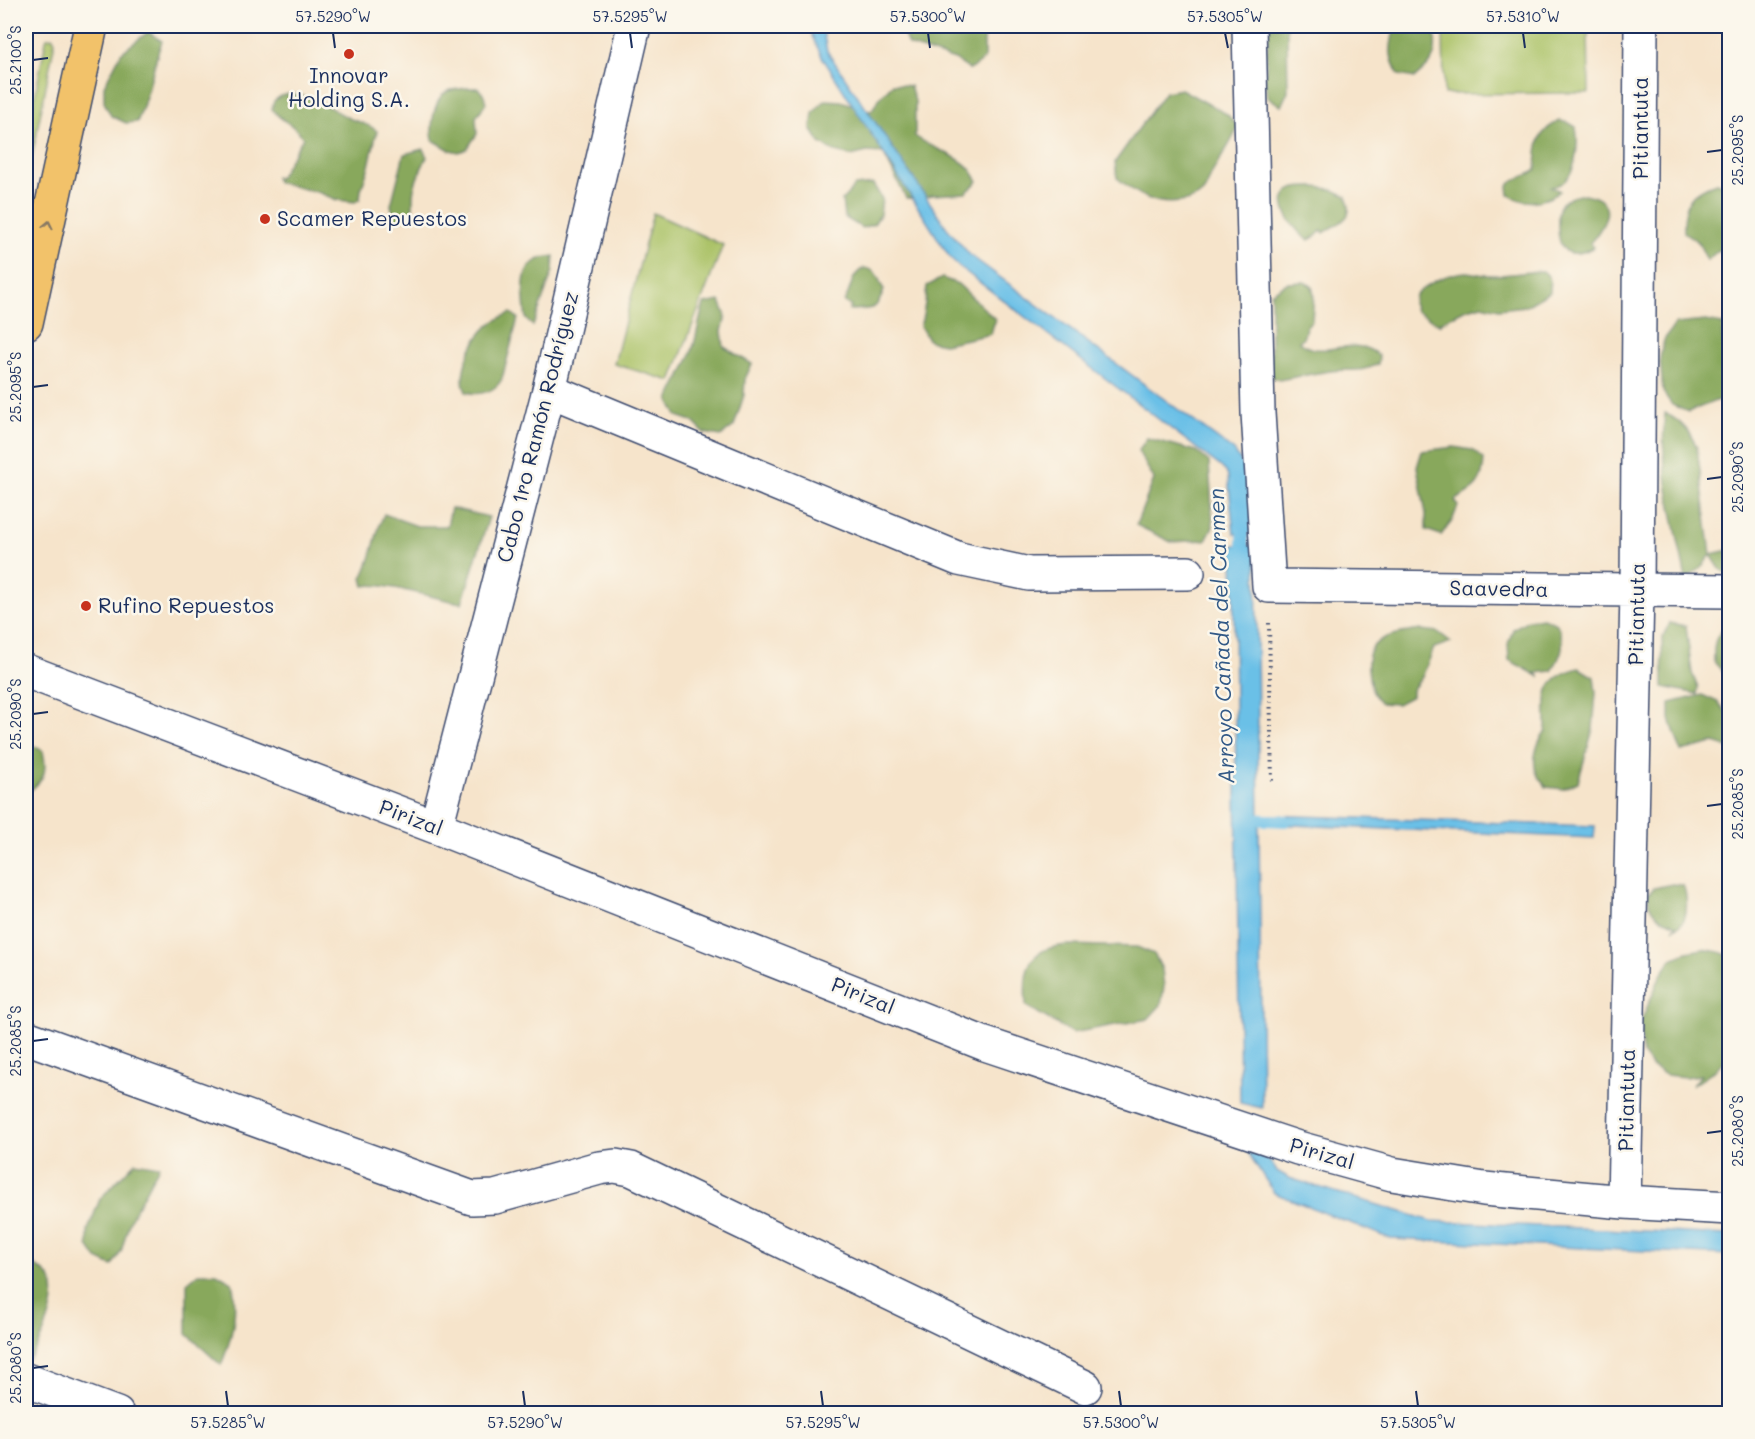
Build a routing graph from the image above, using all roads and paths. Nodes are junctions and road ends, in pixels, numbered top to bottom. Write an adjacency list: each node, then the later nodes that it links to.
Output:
1 (91, 26): 5 (highway, one-way to 1)
2 (634, 26): 6 (street, Cabo 1ro Ramón Rodríguez)
3 (1249, 26): 8 (street)
4 (1641, 26): 9 (street, Pitiantuta)
5 (26, 323)
6 (549, 390): 7 (street); 13 (street, Cabo 1ro Ramón Rodríguez)
7 (1188, 573)
8 (1269, 586): 9 (street, Saavedra); 12 (path)
9 (1637, 591): 10 (street, Saavedra); 15 (street, Pitiantuta)
10 (1730, 591)
11 (26, 671): 13 (street, Pirizal)
12 (1272, 784)
13 (436, 827): 15 (street, Pirizal)
14 (26, 1037): 18 (street)
15 (1624, 1202): 16 (street, Pirizal)
16 (1730, 1208)
17 (26, 1380): 19 (street)
18 (1085, 1387)
19 (117, 1413)

